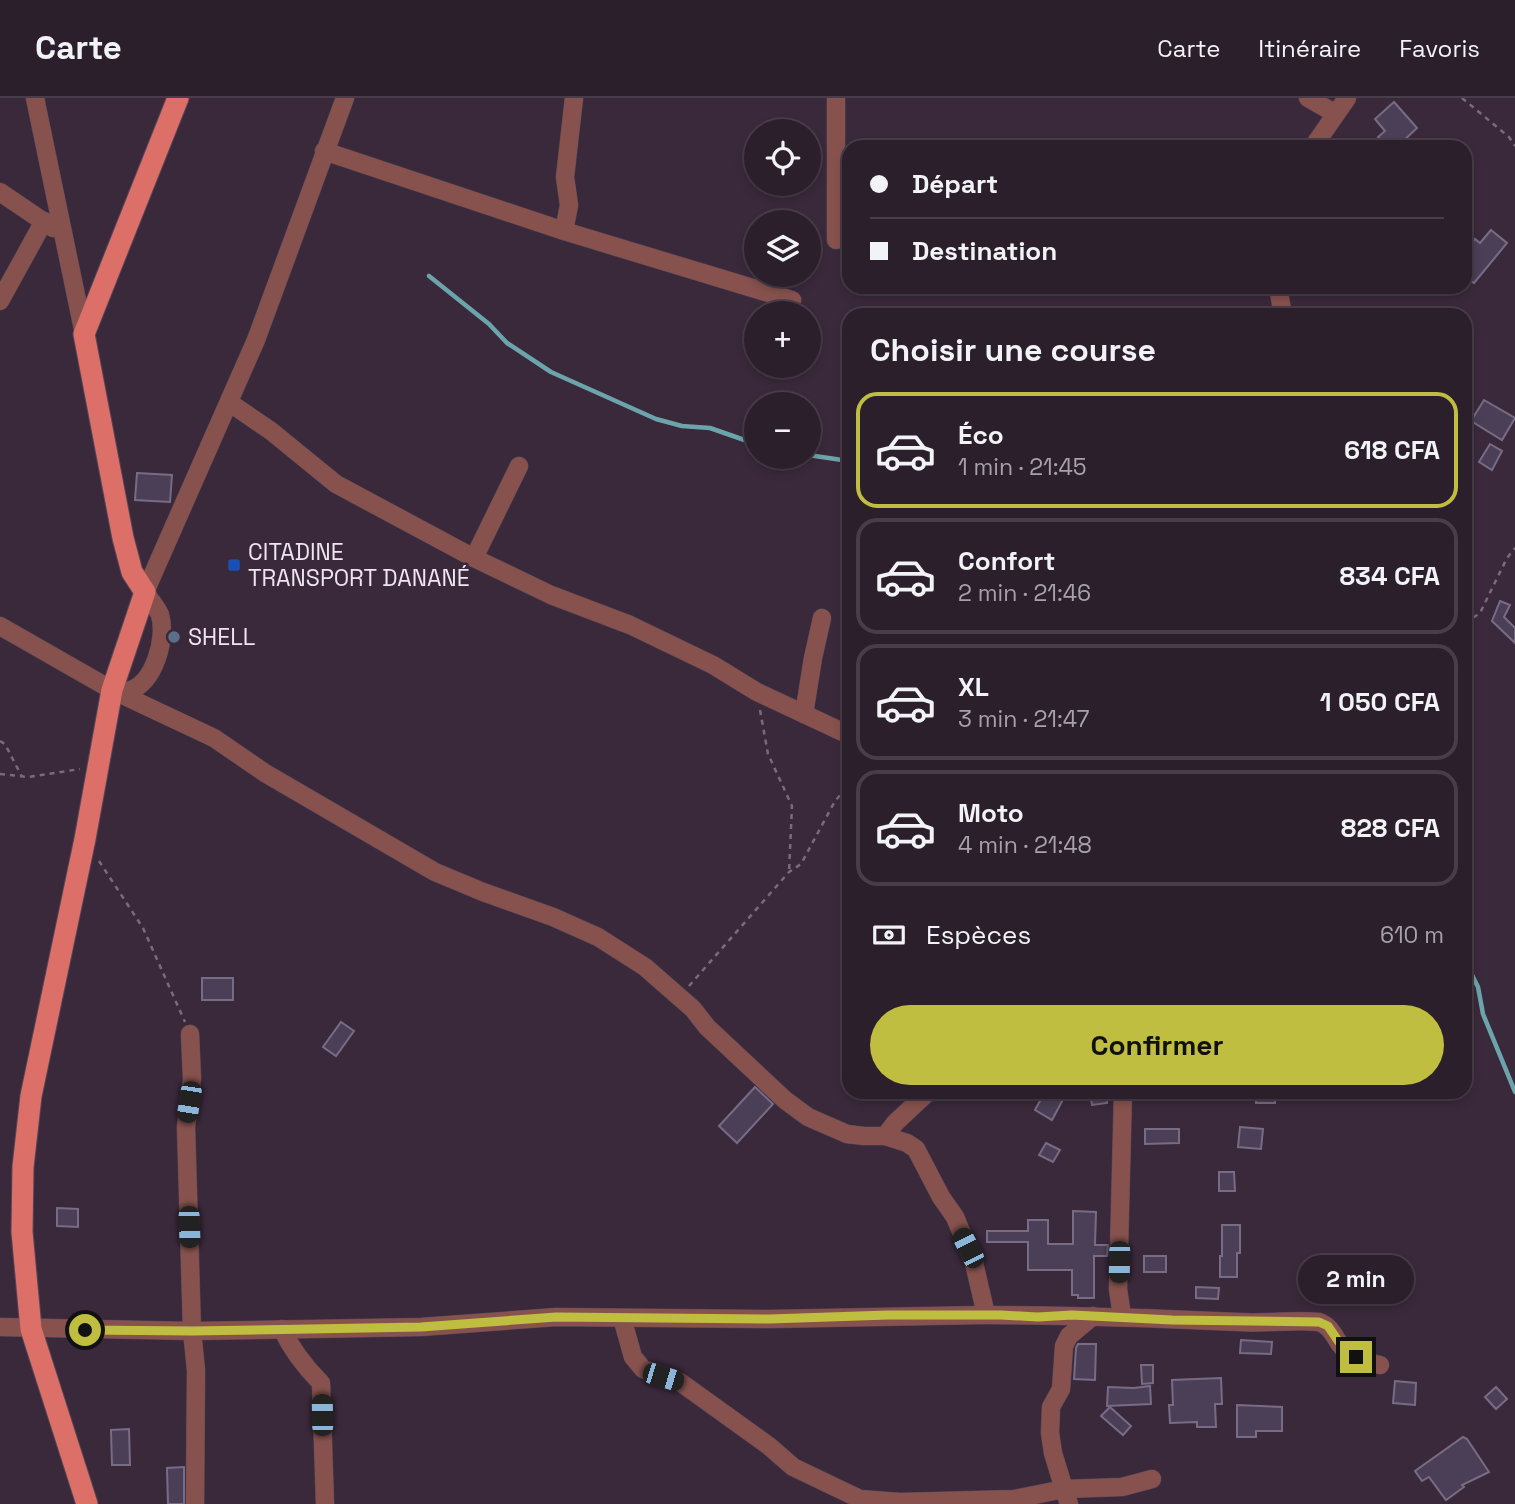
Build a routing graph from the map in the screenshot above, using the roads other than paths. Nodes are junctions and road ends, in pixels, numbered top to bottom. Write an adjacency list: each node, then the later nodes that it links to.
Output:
1 (36, 98): 14 (street)
2 (178, 98): 18 (main road)
3 (345, 98): 10 (street)
4 (574, 98): 13 (street)
5 (836, 98): 15 (street)
6 (1308, 98): 8 (street)
7 (1347, 98): 8 (street)
8 (1336, 114): 9 (street)
9 (1318, 140)
10 (324, 151): 13 (street); 19 (street)
11 (0, 192): 12 (street)
12 (44, 221): 14 (street); 17 (street)
13 (565, 231): 16 (street)
14 (62, 234): 18 (street)
15 (836, 240)
16 (792, 300)
17 (0, 301)
18 (84, 334): 22 (main road)
19 (230, 403): 21 (street); 22 (street)
20 (519, 467): 21 (street)
21 (474, 558): 26 (street)
22 (145, 592): 25 (main road); 25 (street)
23 (822, 618): 26 (street)
24 (0, 626): 25 (street)
25 (112, 690): 31 (street); 37 (main road)
26 (804, 714): 27 (street)
27 (842, 732)
28 (190, 1034): 39 (street)
29 (921, 1099): 31 (street)
30 (1123, 1099): 34 (street)
31 (885, 1136): 32 (street)
32 (983, 1315): 33 (street); 35 (street)
33 (1093, 1316): 34 (street); 42 (street)
34 (1122, 1316): 40 (street)
35 (622, 1318): 38 (street); 42 (street)
36 (0, 1327): 37 (street)
37 (31, 1329): 39 (street); 43 (main road)
38 (282, 1329): 39 (street); 45 (street)
39 (192, 1331): 44 (street)
40 (1380, 1365)
41 (1152, 1479): 42 (street)
42 (1066, 1496)
43 (87, 1504)
44 (195, 1504)
45 (325, 1504)

